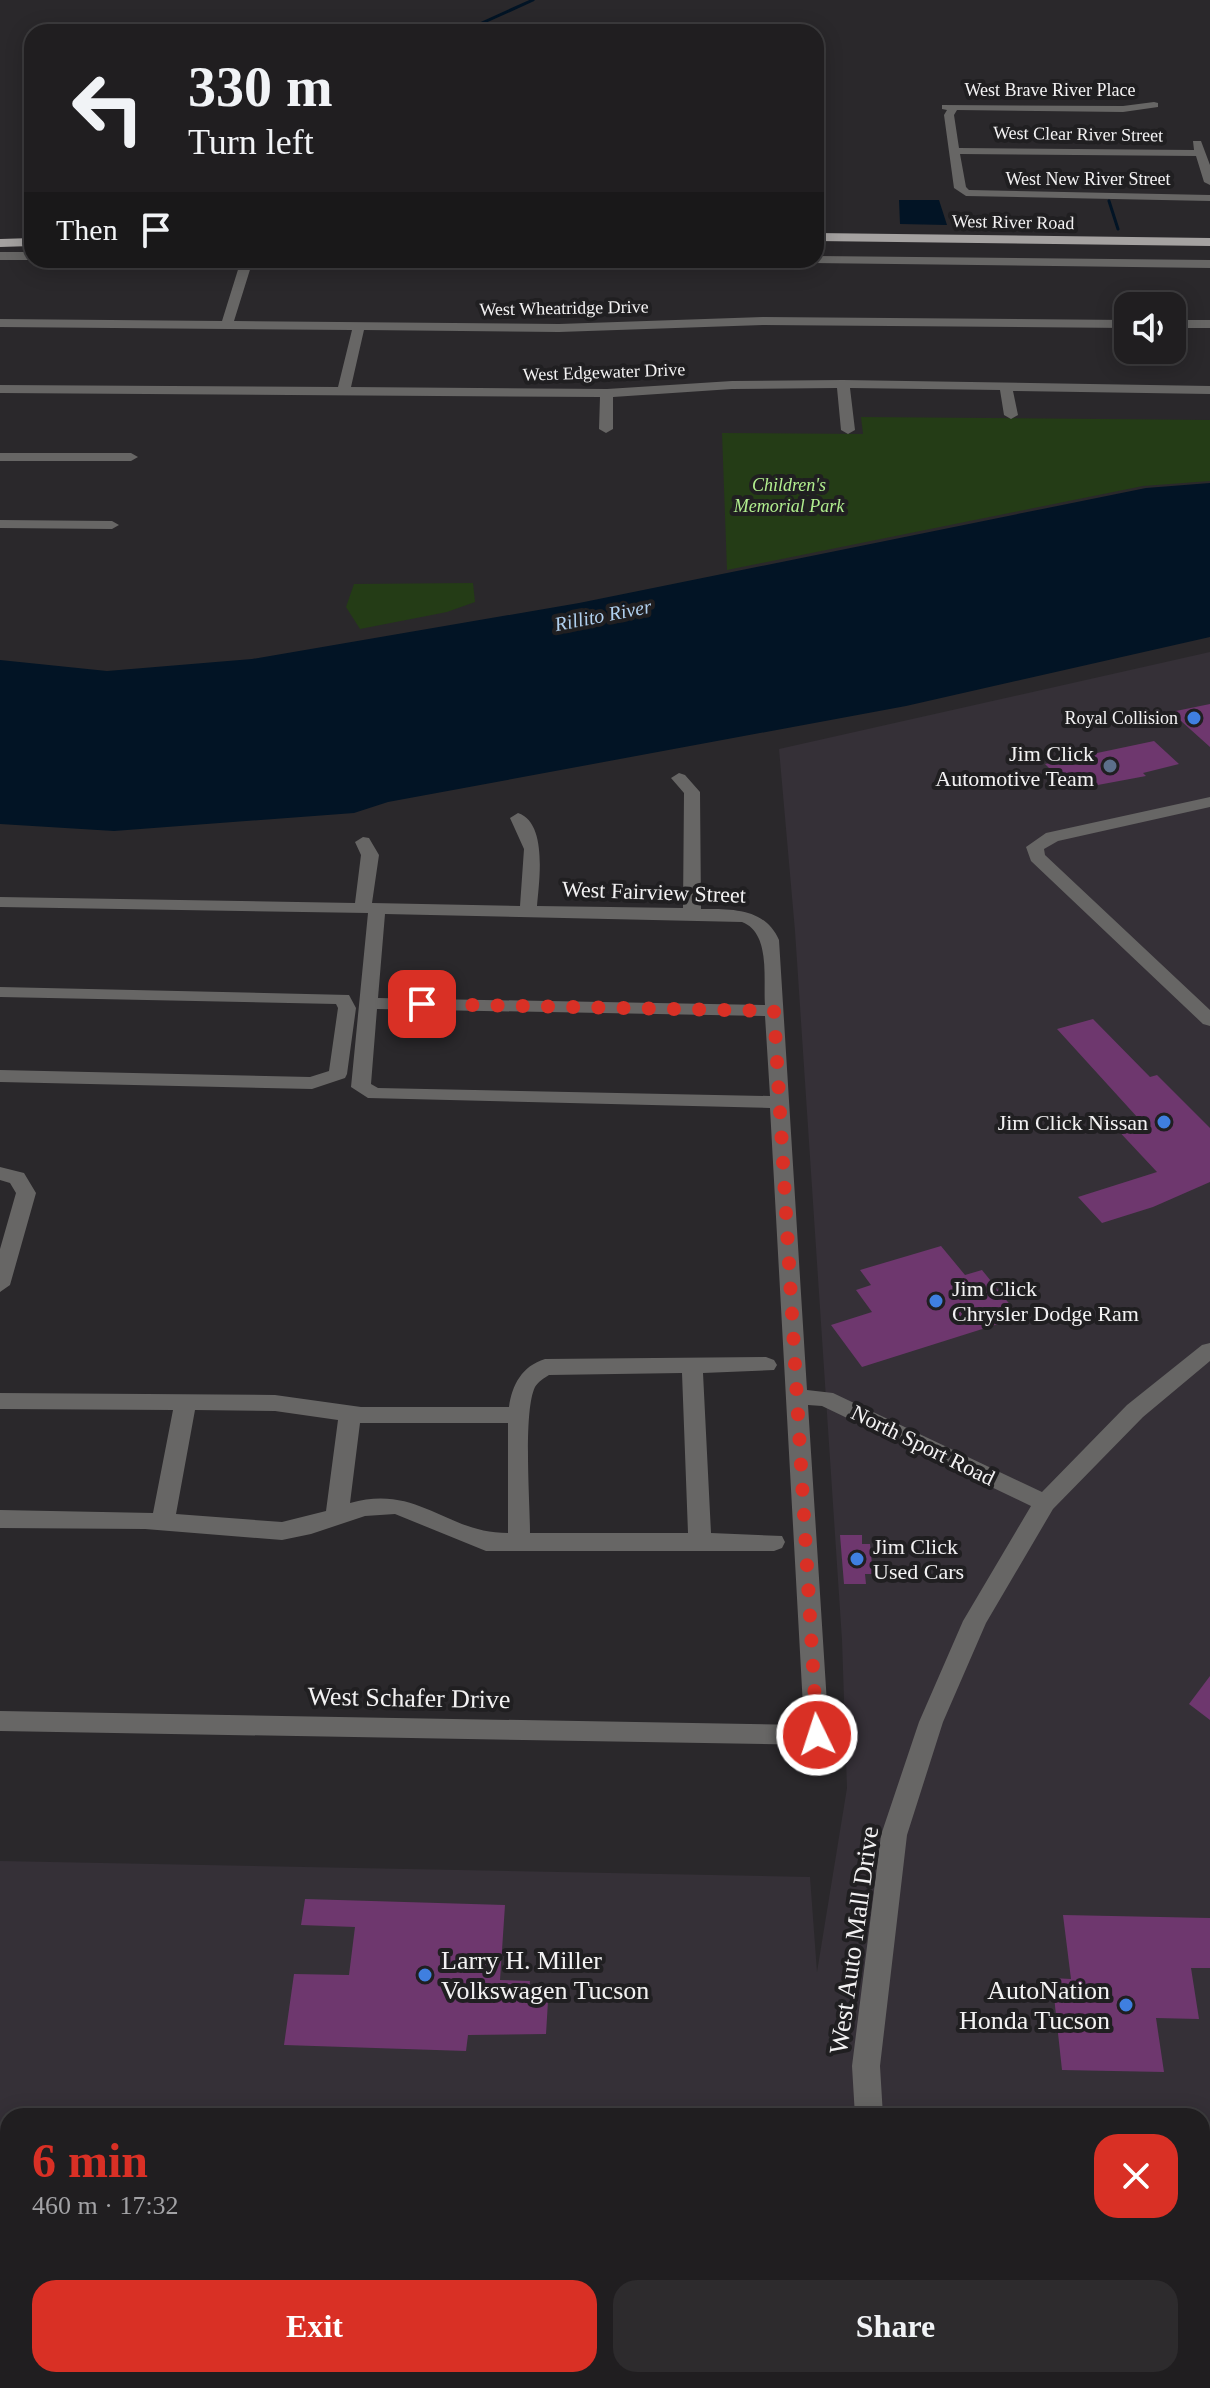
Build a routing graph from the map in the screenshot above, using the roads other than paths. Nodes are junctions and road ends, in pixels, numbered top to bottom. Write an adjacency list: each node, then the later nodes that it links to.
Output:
1 (1154, 105): 3 (street, West Brave River Place)
2 (1198, 148): 3 (street, West Clear River Street); 4 (street, West New River Street)
3 (956, 151): 5 (street, West New River Street)
4 (1210, 182)
5 (1210, 198)
6 (0, 233): 7 (main road)
7 (24, 233)
8 (824, 237): 10 (main road, West River Road)
9 (24, 242): 11 (main road)
10 (1210, 242)
11 (0, 243)
12 (824, 247): 13 (main road, West River Road)
13 (1210, 252)
14 (0, 256): 15 (street)
15 (24, 256)
16 (824, 260): 17 (street)
17 (1210, 264)
18 (245, 268): 23 (street)
19 (0, 323): 23 (street, West Wheatridge Drive)
20 (1114, 324): 24 (street, West Wheatridge Drive)
21 (1186, 324): 22 (street)
22 (1210, 324)
23 (227, 325): 24 (street, West Wheatridge Drive)
24 (359, 326): 29 (street)
25 (843, 384): 26 (street, West Edgewater Drive); 30 (street, West Edgewater Drive); 33 (street)
26 (1006, 387): 28 (street, West Edgewater Drive); 31 (street)
27 (0, 389): 29 (street, West Edgewater Drive)
28 (1210, 390)
29 (343, 393): 30 (street, West Edgewater Drive)
30 (607, 393): 32 (street)
31 (1011, 415)
32 (606, 429)
33 (848, 430)
34 (0, 457): 35 (street)
35 (131, 457)
36 (0, 524): 37 (street)
37 (112, 525)
38 (679, 778): 45 (street)
39 (1210, 802): 49 (street)
40 (518, 818): 44 (street)
41 (363, 842): 43 (street)
42 (0, 902): 43 (street, West Fairview Street)
43 (370, 908): 44 (street, West Fairview Street); 47 (street)
44 (528, 911): 45 (street, West Fairview Street)
45 (692, 914): 48 (street, West Fairview Street)
46 (0, 992): 50 (street)
47 (368, 1003): 48 (street); 51 (street)
48 (774, 1011): 51 (street)
49 (1210, 1020)
50 (0, 1076)
51 (779, 1102): 57 (street)
52 (0, 1173): 53 (street)
53 (0, 1285)
54 (1210, 1350): 62 (street, West Auto Mall Drive)
55 (692, 1365): 56 (street); 61 (street); 67 (street)
56 (766, 1365)
57 (798, 1397): 62 (street, North Sport Road); 69 (street, West Schafer Drive)
58 (0, 1401): 59 (street)
59 (185, 1404): 60 (street); 65 (street)
60 (350, 1413): 61 (street); 63 (street)
61 (519, 1415): 66 (street)
62 (1045, 1503): 70 (street, West Auto Mall Drive)
63 (337, 1514): 65 (street); 66 (street)
64 (0, 1519): 65 (street)
65 (163, 1521)
66 (519, 1540): 67 (street)
67 (700, 1541): 68 (street)
68 (774, 1542)
69 (0, 1721)
70 (869, 2108)

